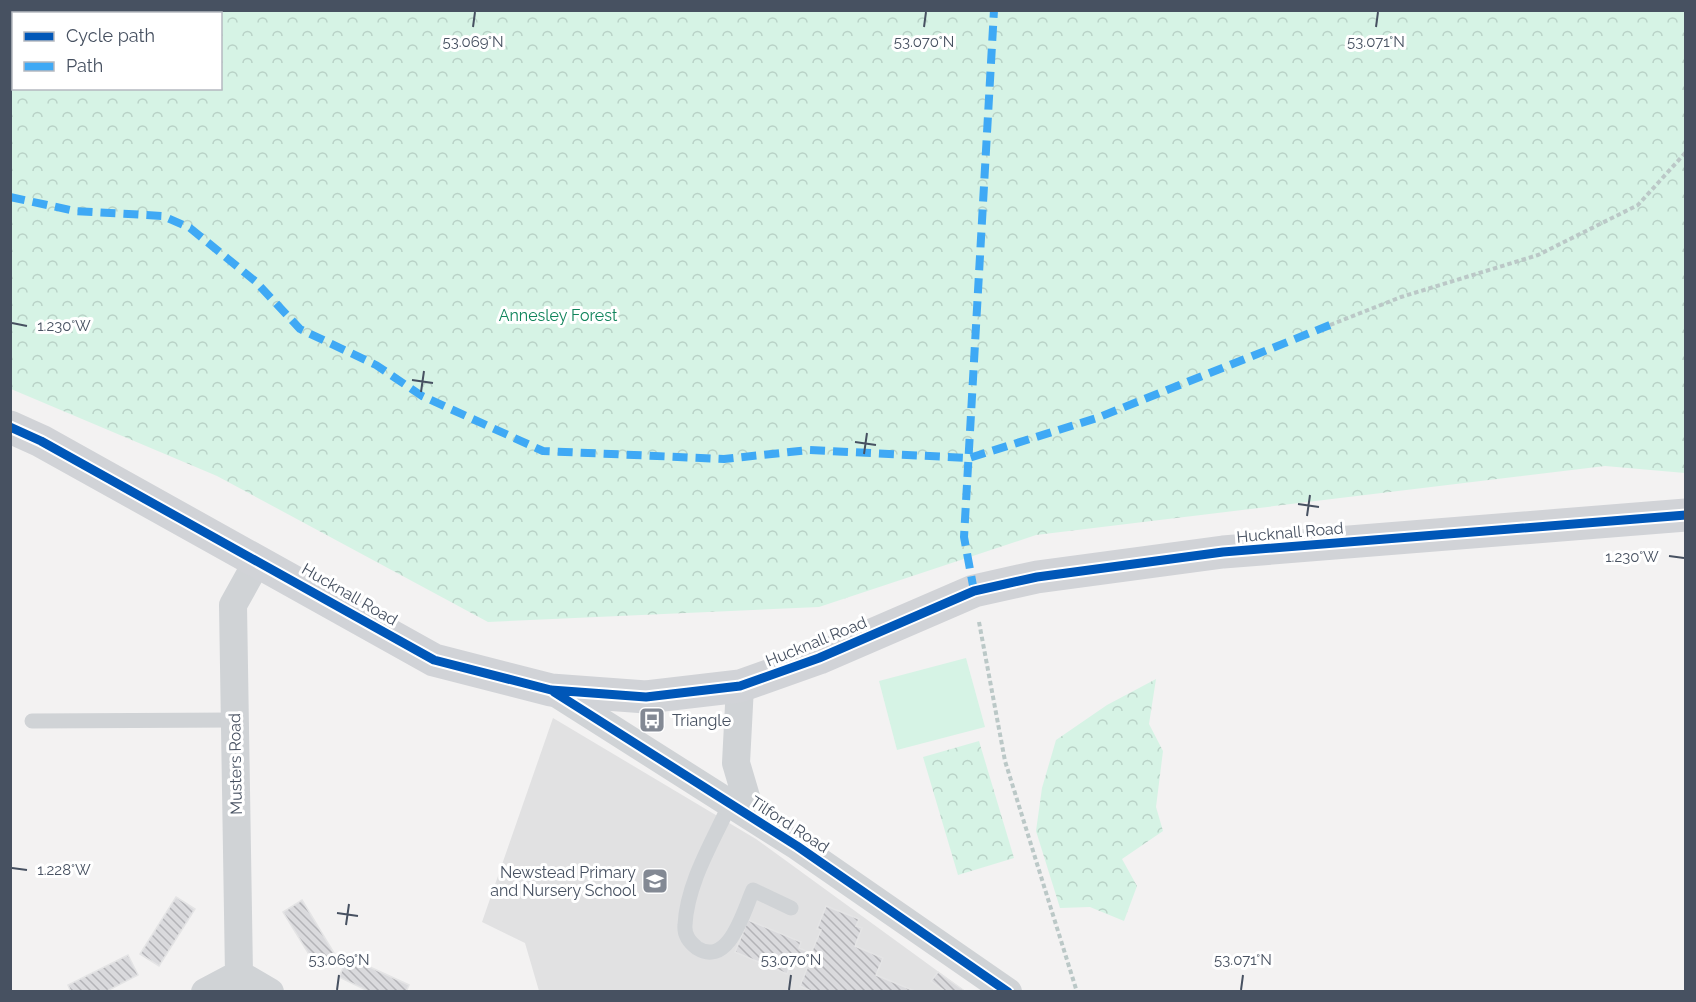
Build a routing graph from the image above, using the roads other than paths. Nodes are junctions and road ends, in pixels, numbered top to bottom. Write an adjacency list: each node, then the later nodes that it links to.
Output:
1 (10, 428): 3 (street, Hucknall Road)
2 (1686, 515): 4 (street, Hucknall Road)
3 (258, 560): 5 (street, Hucknall Road); 6 (street, Musters Road)
4 (740, 686): 5 (street, Hucknall Road); 8 (street, Tilford Road)
5 (551, 690): 8 (street, Tilford Road)
6 (234, 720): 7 (lane); 10 (street, Musters Road)
7 (32, 721)
8 (741, 810): 9 (lane); 13 (street, Tilford Road)
9 (791, 908)
10 (239, 974): 11 (street); 12 (street)
11 (205, 992)
12 (270, 992)
13 (1008, 992)

